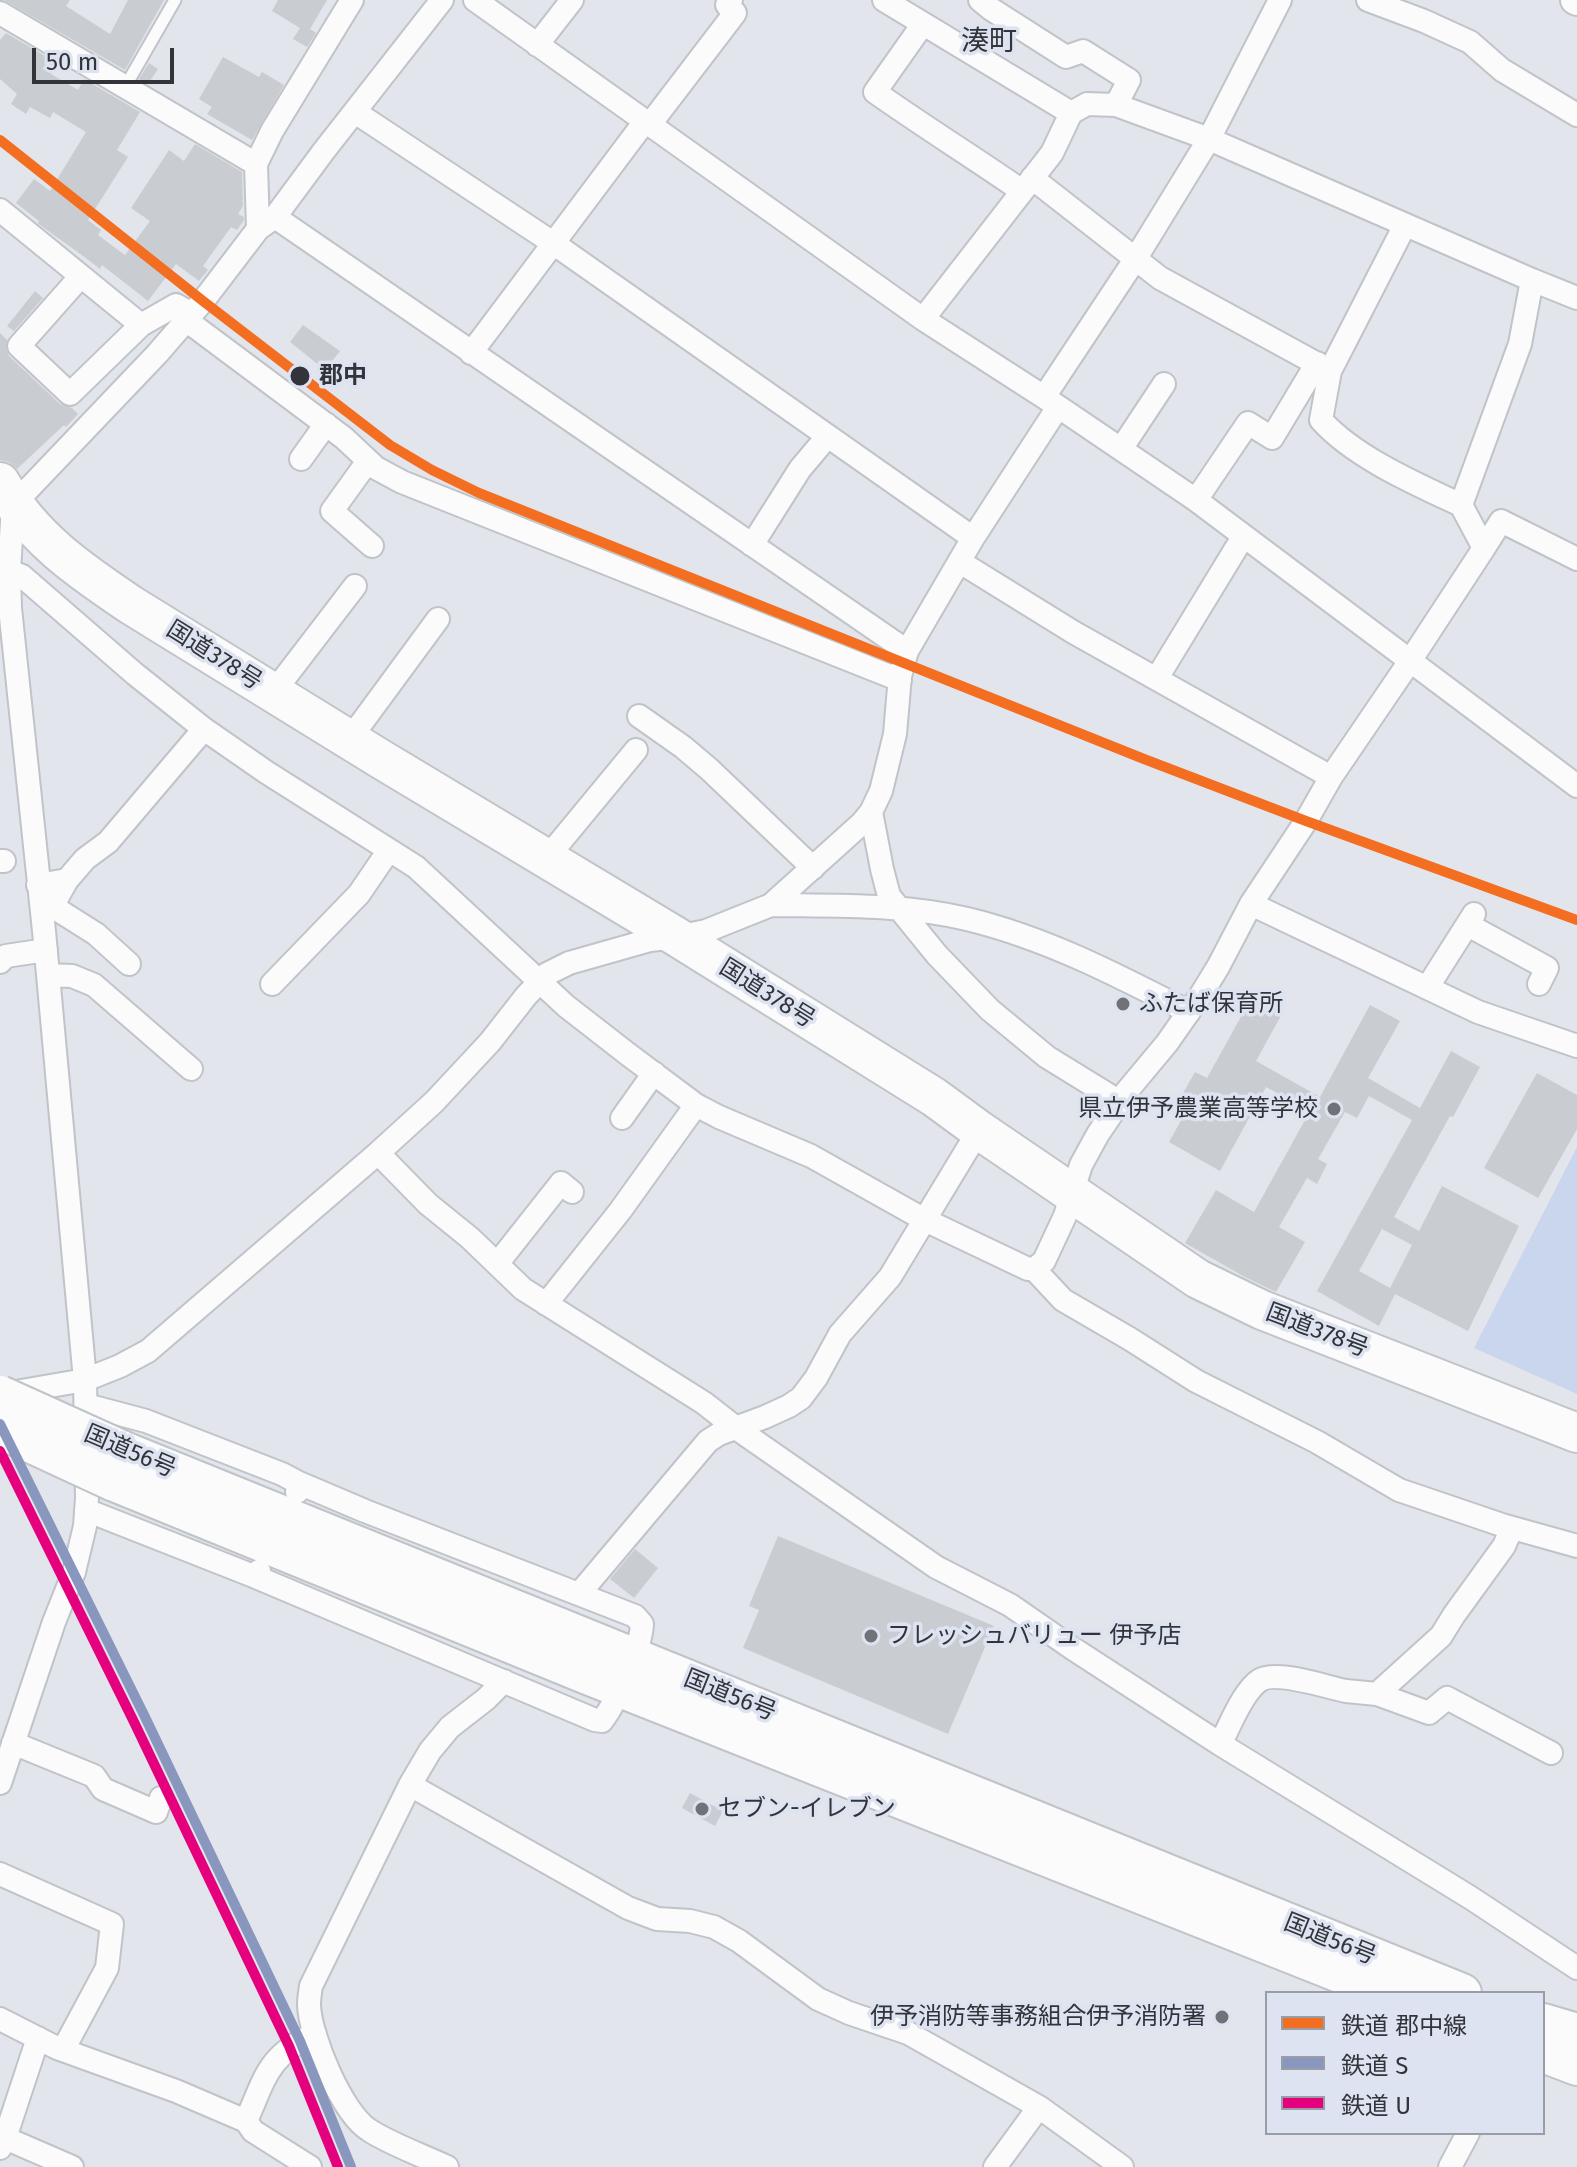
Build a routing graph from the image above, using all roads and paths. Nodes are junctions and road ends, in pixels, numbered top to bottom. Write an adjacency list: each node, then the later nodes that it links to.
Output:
1 (175, 0): 14 (lane)
2 (352, 0): 21 (street)
3 (442, 0): 16 (street)
4 (475, 0): 13 (street)
5 (572, 0): 13 (street)
6 (731, 0): 19 (street)
7 (884, 0): 12 (street)
8 (980, 0): 15 (street)
9 (1280, 0): 20 (street)
10 (1368, 0): 18 (street)
11 (0, 13): 14 (street)
12 (923, 24): 17 (street); 22 (street)
13 (537, 45): 19 (street)
14 (125, 87): 21 (street)
15 (1116, 105): 17 (street); 20 (street)
16 (355, 112): 24 (street); 26 (street)
17 (1071, 113): 22 (street)
18 (1577, 115)
19 (648, 123): 26 (street); 32 (street)
20 (1209, 139): 25 (street); 27 (street)
21 (256, 164): 24 (street)
22 (1027, 184): 27 (street); 32 (street)
23 (0, 210): 28 (street)
24 (266, 223): 31 (street); 34 (street)
25 (1405, 225): 29 (street); 35 (street)
26 (553, 243): 34 (street); 39 (street)
27 (1136, 258): 35 (street); 37 (street)
28 (81, 276): 33 (street); 33 (street)
29 (1532, 280): 30 (street); 45 (street)
30 (1577, 298)
31 (189, 317): 33 (street); 38 (street); 43 (street)
32 (923, 319): 37 (street)
33 (141, 325)
34 (471, 353): 48 (street)
35 (1324, 367): 44 (street); 45 (street)
36 (1164, 384): 40 (street)
37 (1051, 402): 40 (street); 47 (street)
38 (326, 424): 41 (street); 42 (street)
39 (827, 437): 47 (street); 48 (street)
40 (1121, 449): 44 (street)
41 (301, 459)
42 (368, 461): 49 (street); 60 (street)
43 (3, 499): 53 (street); 61 (highway, 国道378号)
44 (1196, 500): 46 (street)
45 (1461, 505): 50 (street)
46 (1243, 537): 58 (street); 59 (street)
47 (973, 538): 52 (street)
48 (752, 545): 57 (street)
49 (372, 546)
50 (1484, 548): 51 (street); 58 (street)
51 (1577, 559)
52 (960, 562): 57 (street); 59 (street)
53 (9, 571): 56 (street); 63 (street)
54 (355, 586): 61 (street)
55 (438, 619): 64 (street)
56 (6, 623): 73 (street)
57 (907, 651): 60 (street)
58 (1410, 661): 66 (street); 67 (street)
59 (1157, 678): 66 (street)
60 (900, 680): 68 (street)
61 (273, 693): 64 (highway, 国道378号)
62 (639, 716): 71 (street)
63 (204, 729): 69 (street); 72 (street)
64 (349, 740): 70 (highway, 国道378号)
65 (636, 750): 70 (street)
66 (1331, 777): 74 (street)
67 (1577, 786)
68 (871, 812): 71 (street); 76 (street)
69 (389, 850): 82 (street); 83 (street)
70 (546, 859): 77 (highway, 国道378号)
71 (813, 868): 75 (street)
72 (67, 880): 73 (street); 80 (street)
73 (38, 885): 78 (street)
74 (1251, 904): 85 (street); 86 (street)
75 (771, 905): 76 (street); 77 (street)
76 (898, 909): 86 (street); 90 (street)
77 (677, 937): 82 (street); 93 (highway, 国道378号)
78 (46, 950): 79 (street); 81 (street)
79 (2, 952)
80 (129, 964)
81 (48, 975): 88 (street); 101 (street)
82 (540, 982): 89 (street); 94 (street)
83 (272, 984)
84 (1539, 984): 85 (street)
85 (1427, 988): 87 (street)
86 (1189, 1012): 90 (street)
87 (1577, 1046)
88 (191, 1069)
89 (654, 1073): 91 (street); 92 (street)
90 (1120, 1102): 96 (street)
91 (696, 1105): 97 (street); 100 (street)
92 (622, 1118)
93 (979, 1130): 96 (highway, 国道378号); 97 (street)
94 (378, 1153): 98 (street); 101 (street)
95 (572, 1192): 98 (street)
96 (1072, 1192): 99 (street); 106 (highway, 国道378号)
97 (925, 1220): 99 (street); 104 (street)
98 (497, 1264): 100 (street)
99 (1034, 1269): 109 (street)
100 (546, 1304): 104 (street)
101 (85, 1380): 102 (street); 103 (street)
102 (0, 1395): 107 (highway, 国道56号, bridge)
103 (86, 1405): 108 (street); 111 (street)
104 (736, 1428): 111 (street); 116 (street)
105 (0, 1429): 107 (highway, 国道56号, bridge)
106 (1577, 1433)
107 (118, 1466): 112 (highway, 国道56号)
108 (86, 1510): 113 (street); 115 (street)
109 (1512, 1528): 110 (street); 114 (street)
110 (1577, 1546)
111 (579, 1594): 112 (street)
112 (627, 1672): 113 (street); 123 (highway, 国道56号); 124 (highway, 国道56号)
113 (504, 1681): 119 (street)
114 (1377, 1694): 116 (street); 117 (street)
115 (13, 1743): 118 (street); 120 (street)
116 (1220, 1744): 122 (street)
117 (1551, 1753)
118 (0, 1783)
119 (410, 1785): 128 (street); 133 (street)
120 (161, 1798)
121 (0, 1874): 130 (street)
122 (1577, 1968)
123 (1385, 1991)
124 (1457, 1991)
125 (0, 2019): 129 (street)
126 (1545, 2024): 127 (highway)
127 (1577, 2033)
128 (315, 2034): 134 (street); 139 (street)
129 (38, 2038): 130 (street); 136 (street)
130 (63, 2050): 134 (street)
131 (1545, 2054): 132 (highway)
132 (1577, 2066)
133 (1039, 2107): 140 (street); 141 (street)
134 (246, 2121): 138 (street)
135 (1467, 2135): 142 (street)
136 (3, 2143): 137 (street)
137 (72, 2167)
138 (310, 2167)
139 (447, 2167)
140 (995, 2167)
141 (1122, 2167)
142 (1450, 2167)

